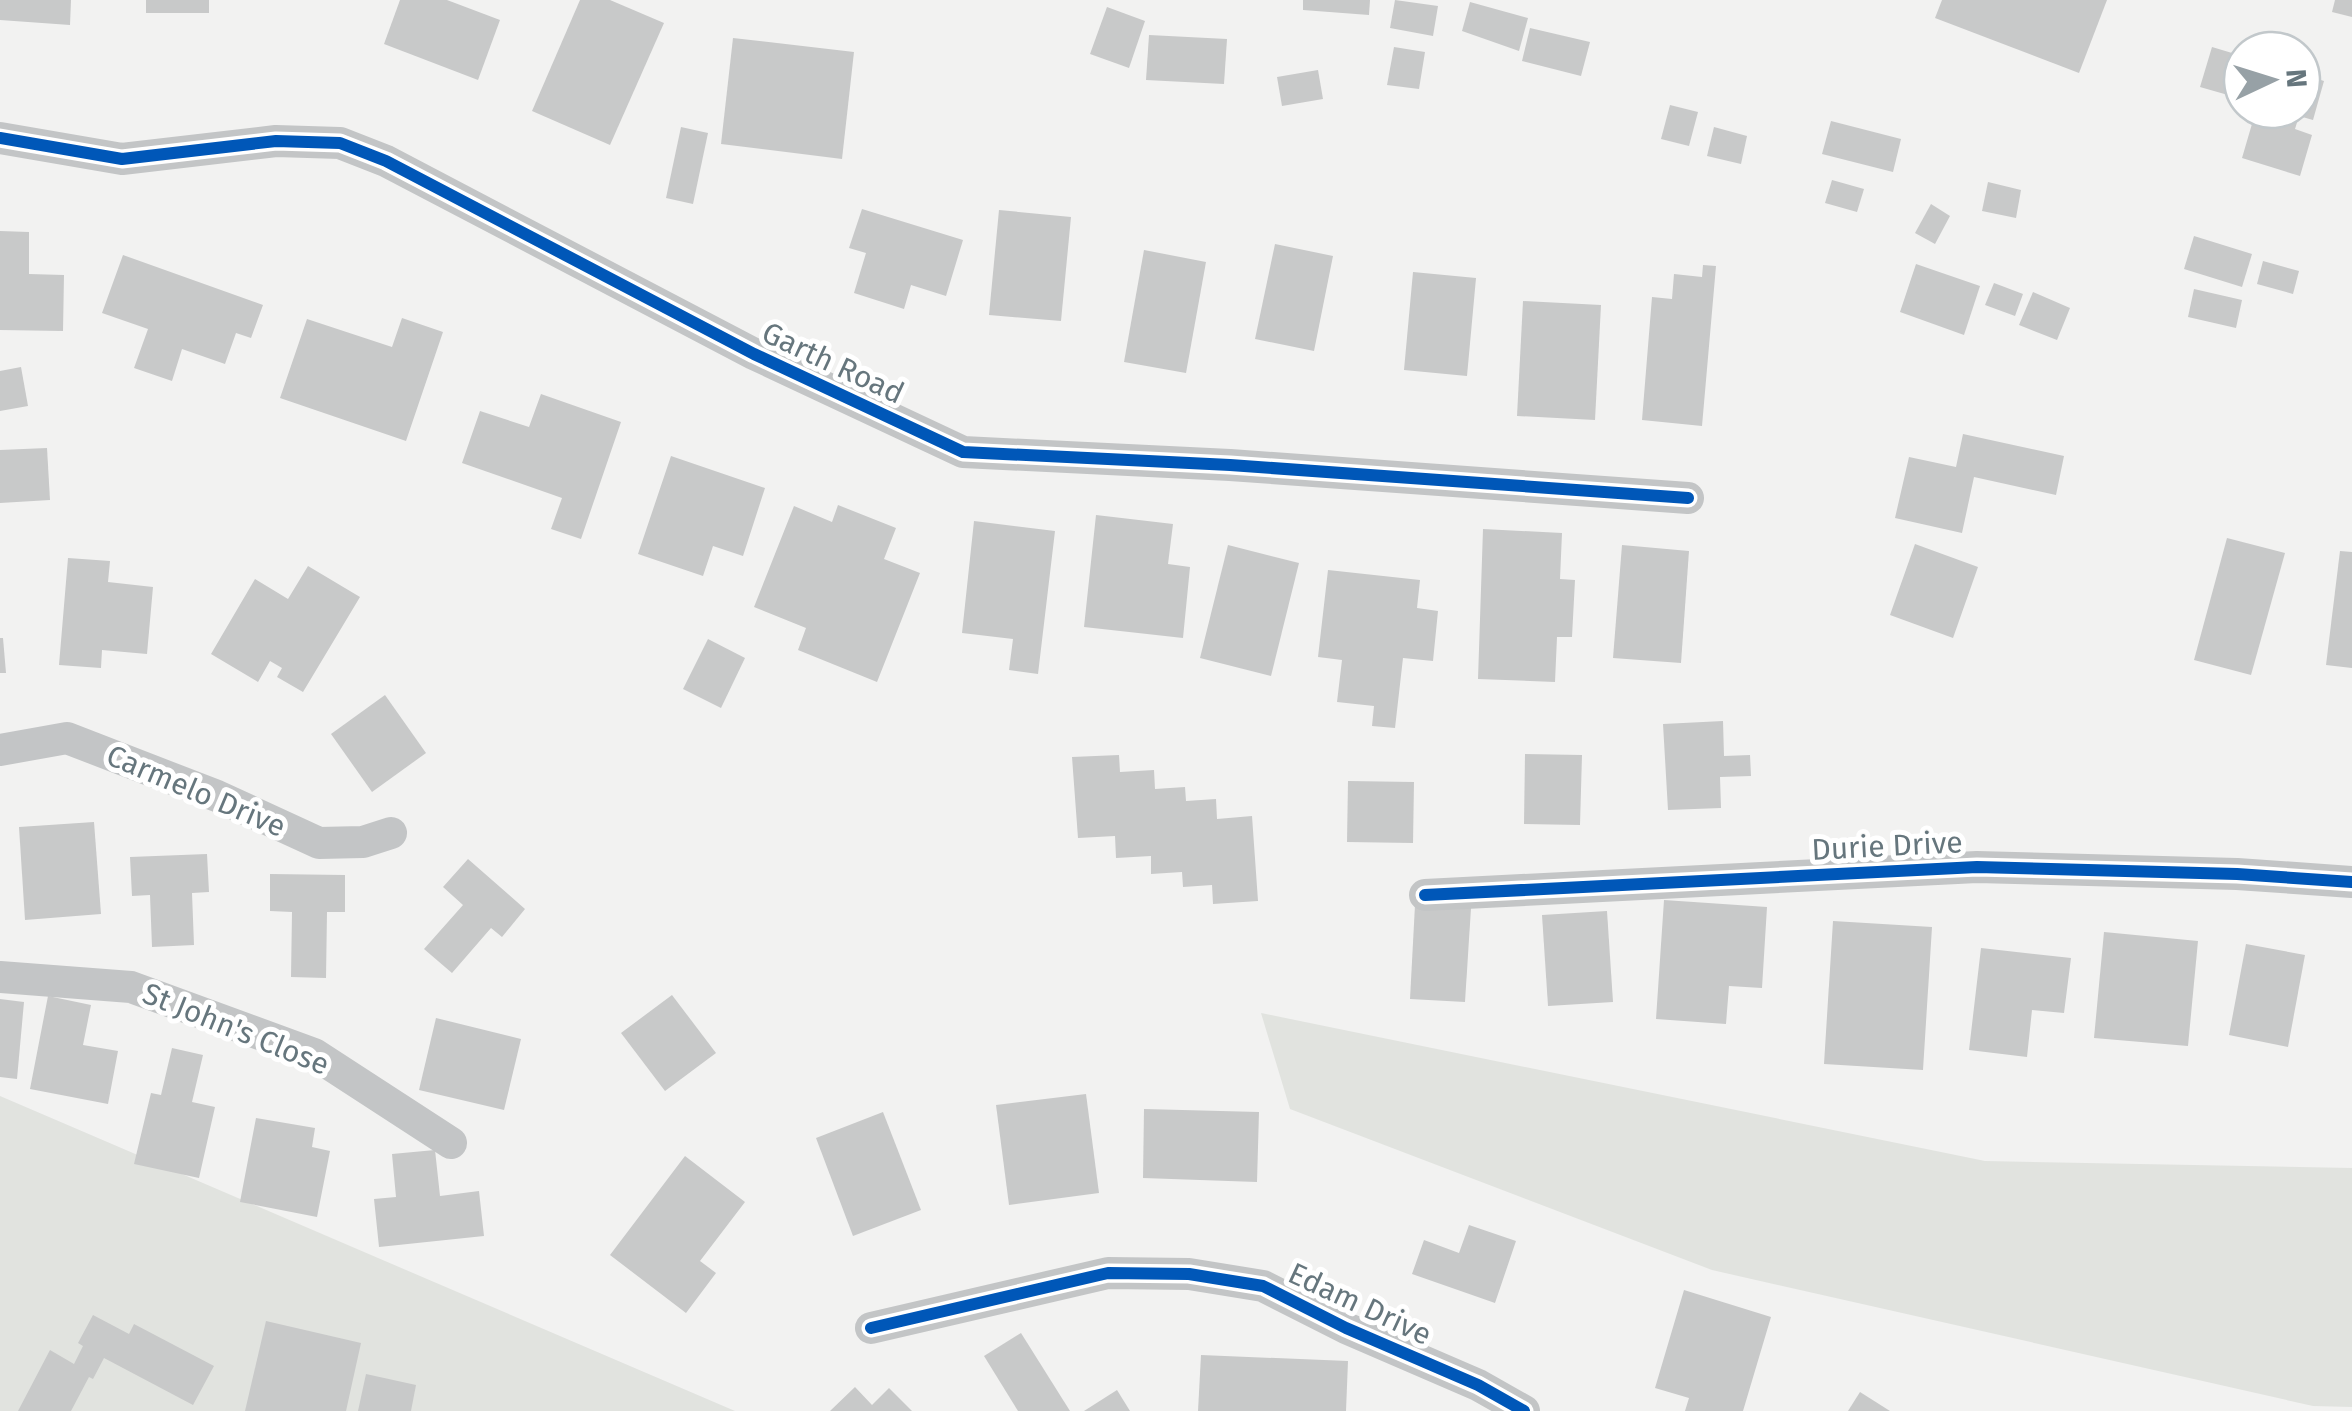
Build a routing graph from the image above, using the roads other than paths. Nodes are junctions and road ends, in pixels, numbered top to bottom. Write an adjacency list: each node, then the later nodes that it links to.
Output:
1 (0, 138): 2 (street, Garth Road)
2 (1688, 498)
3 (0, 750): 4 (street, Carmelo Drive)
4 (391, 833)
5 (2352, 882): 6 (street, Durie Drive)
6 (1425, 895)
7 (0, 978): 8 (street, St John's Close)
8 (451, 1143)
9 (871, 1328): 10 (street, Edam Drive)
10 (1524, 1411)

